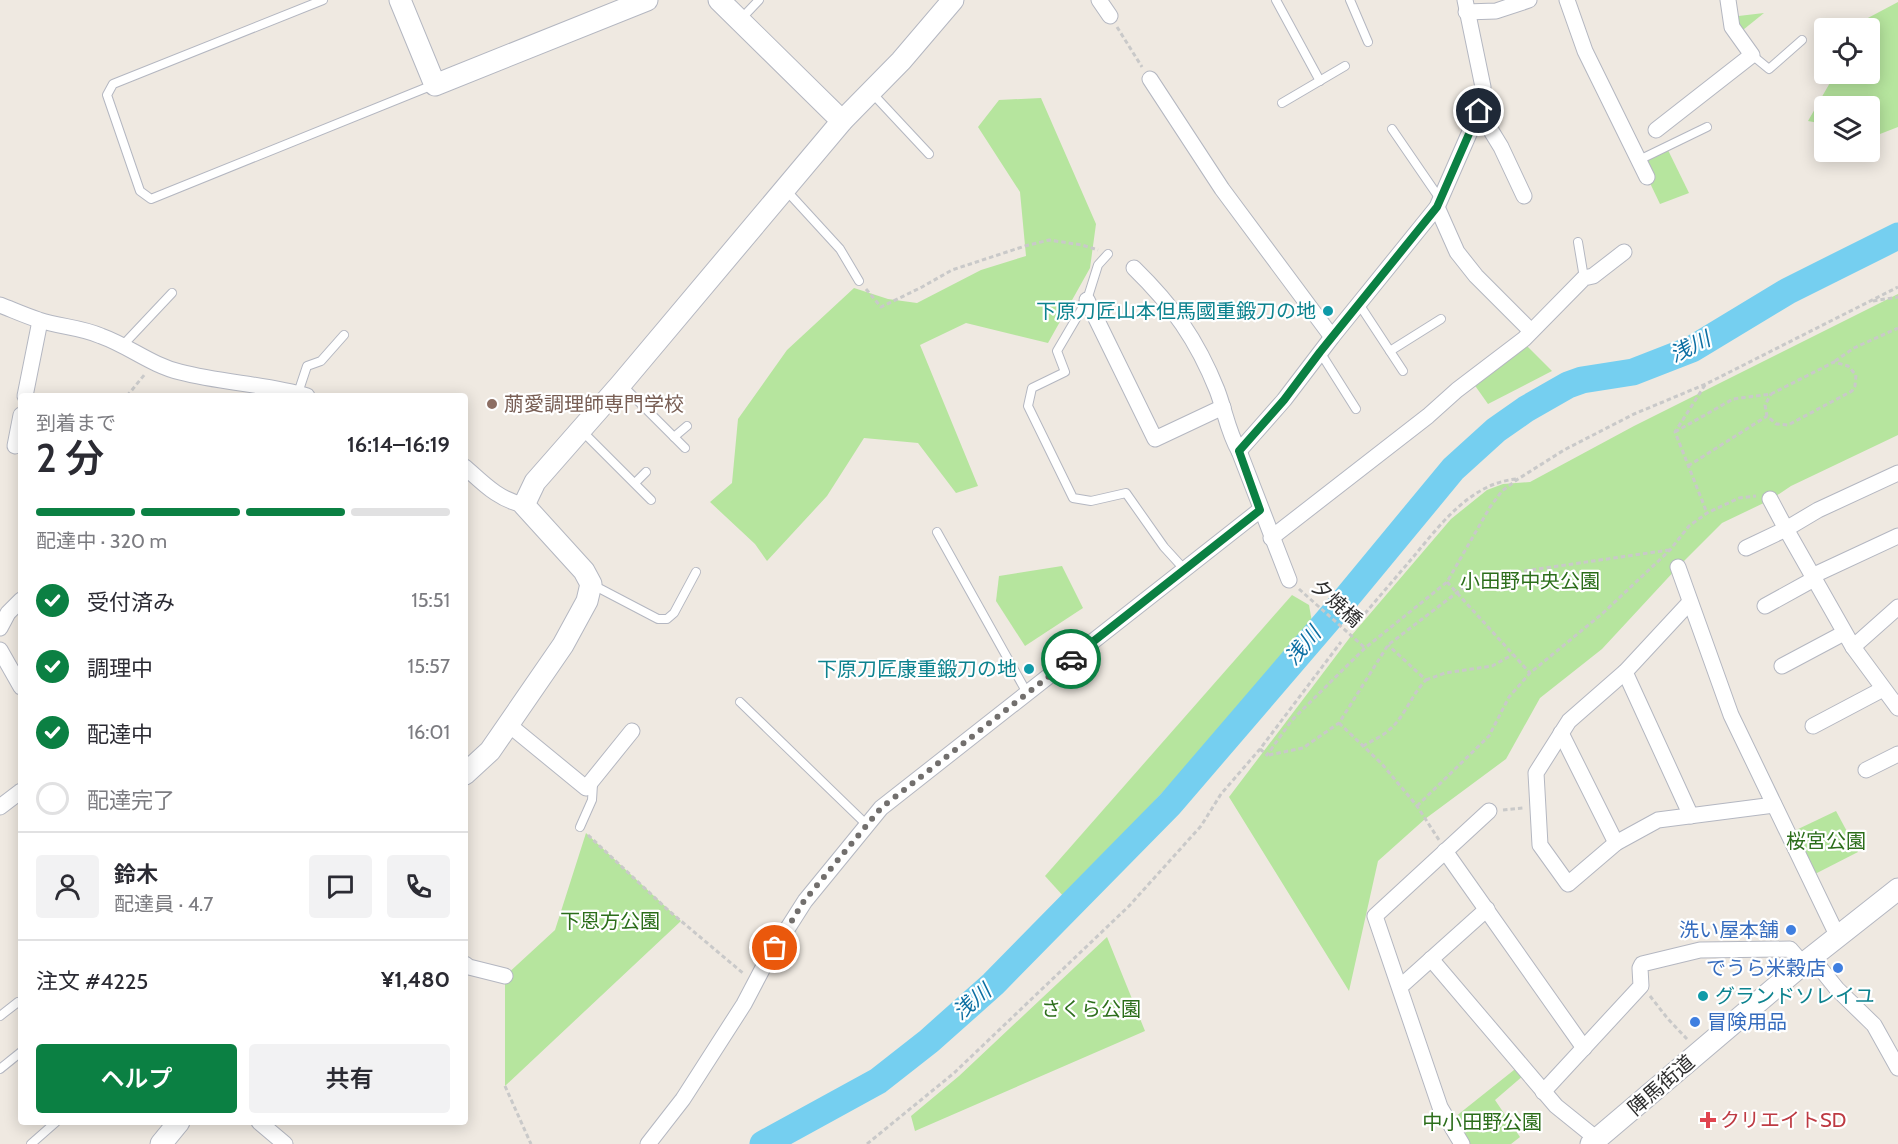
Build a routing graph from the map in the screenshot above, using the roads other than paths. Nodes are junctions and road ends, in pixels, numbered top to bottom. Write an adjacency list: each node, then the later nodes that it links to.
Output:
1 (323, 0): 22 (lane)
2 (400, 0): 22 (street)
3 (647, 0): 22 (street)
4 (719, 0): 15 (street)
5 (759, 0): 15 (lane)
6 (953, 0): 23 (street)
7 (1099, 0): 14 (street)
8 (1276, 0): 21 (lane)
9 (1350, 0): 17 (lane)
10 (1529, 0): 13 (street)
11 (1567, 0): 31 (street)
12 (1728, 0): 18 (street)
13 (1465, 6): 25 (street)
14 (1110, 16)
15 (740, 20): 26 (street)
16 (1802, 40): 18 (lane)
17 (1368, 42)
18 (1752, 55): 29 (street)
19 (1345, 66): 21 (lane)
20 (1150, 79): 50 (street)
21 (1320, 81): 24 (lane)
22 (435, 85)
23 (871, 92): 26 (street); 30 (lane)
24 (1282, 103)
25 (1479, 111): 34 (street); 35 (street)
26 (842, 121): 33 (street)
27 (1707, 127): 31 (lane)
28 (1392, 129): 35 (lane)
29 (1656, 130)
30 (929, 154)
31 (1639, 160): 32 (street)
32 (1647, 177)
33 (785, 189): 41 (lane); 55 (street)
34 (1524, 196)
35 (1438, 203): 44 (street); 48 (street)
36 (1578, 243): 40 (lane)
37 (1624, 252): 40 (street)
38 (1108, 254): 43 (lane)
39 (1134, 268): 59 (street)
40 (1584, 278): 48 (street)
41 (859, 281)
42 (172, 293): 51 (lane)
43 (1087, 300): 59 (street); 82 (lane)
44 (1359, 304): 50 (street); 52 (lane)
45 (0, 306): 47 (street)
46 (1441, 319): 52 (lane)
47 (40, 321): 51 (street); 56 (street)
48 (1531, 331): 79 (street)
49 (344, 335): 58 (lane)
50 (1332, 337): 53 (street)
51 (123, 345): 57 (street)
52 (1390, 351): 54 (lane)
53 (1320, 352): 60 (lane); 67 (street)
54 (1403, 372)
55 (621, 384): 63 (street); 64 (lane)
56 (26, 393)
57 (291, 393)
58 (302, 393)
59 (1223, 407): 67 (street)
60 (1356, 409)
61 (687, 426): 64 (lane)
62 (18, 430): 65 (street)
63 (580, 430): 71 (lane); 74 (street)
64 (674, 437): 66 (lane)
65 (15, 446)
66 (685, 448)
67 (1239, 451): 75 (street)
68 (468, 470): 74 (street)
69 (645, 472): 71 (lane)
70 (1898, 473): 76 (street)
71 (635, 483): 72 (lane)
72 (651, 500)
73 (1770, 500): 76 (street)
74 (524, 505): 86 (street)
75 (1260, 510): 79 (street); 82 (street)
76 (1786, 529): 80 (street); 84 (street)
77 (937, 532): 98 (lane)
78 (1898, 536): 84 (street)
79 (1271, 538): 85 (street)
80 (1746, 548)
81 (1678, 567): 87 (street)
82 (1185, 570): 98 (street)
83 (696, 572): 86 (lane)
84 (1813, 578): 89 (street); 92 (street)
85 (1288, 580)
86 (591, 584): 101 (street)
87 (1690, 602): 96 (street); 110 (street)
88 (18, 603): 91 (street)
89 (1765, 606)
90 (1898, 607): 93 (street)
91 (0, 628)
92 (1844, 633): 93 (street); 95 (street)
93 (1853, 647): 99 (street)
94 (0, 650): 97 (street)
95 (1782, 666)
96 (1625, 672): 104 (street); 113 (street)
97 (18, 682)
98 (1027, 693): 114 (street)
99 (1892, 697): 102 (street)
100 (740, 702): 114 (lane)
101 (508, 724): 107 (street); 108 (street)
102 (1813, 726)
103 (632, 731): 108 (street)
104 (1561, 733): 116 (street); 116 (street)
105 (1898, 754): 106 (street)
106 (1866, 770)
107 (468, 771)
108 (593, 780): 115 (lane)
109 (18, 793): 111 (street)
110 (1774, 805): 113 (street); 120 (street)
111 (0, 807)
112 (1489, 811): 117 (street)
113 (1691, 816): 116 (street)
114 (867, 825): 140 (street)
115 (580, 827)
116 (1616, 843)
117 (1445, 851): 119 (street); 125 (street)
118 (1898, 889): 120 (street, 陣馬街道)
119 (1487, 909): 121 (street); 128 (street)
120 (1838, 937): 122 (street, 陣馬街道)
121 (1431, 959): 125 (street); 132 (street)
122 (1808, 961): 128 (street); 130 (street); 136 (street, 陣馬街道)
123 (468, 966): 124 (street)
124 (505, 976)
125 (1400, 987): 141 (street)
126 (18, 1002): 127 (lane)
127 (0, 1016)
128 (1584, 1048): 132 (street)
129 (18, 1054): 131 (lane)
130 (1896, 1058)
131 (0, 1069)
132 (1543, 1092): 136 (street)
133 (53, 1125): 137 (lane)
134 (177, 1125): 138 (street)
135 (263, 1125): 139 (street)
136 (1601, 1140)
137 (32, 1144)
138 (161, 1144)
139 (285, 1144)
140 (648, 1144)
141 (1462, 1144)

